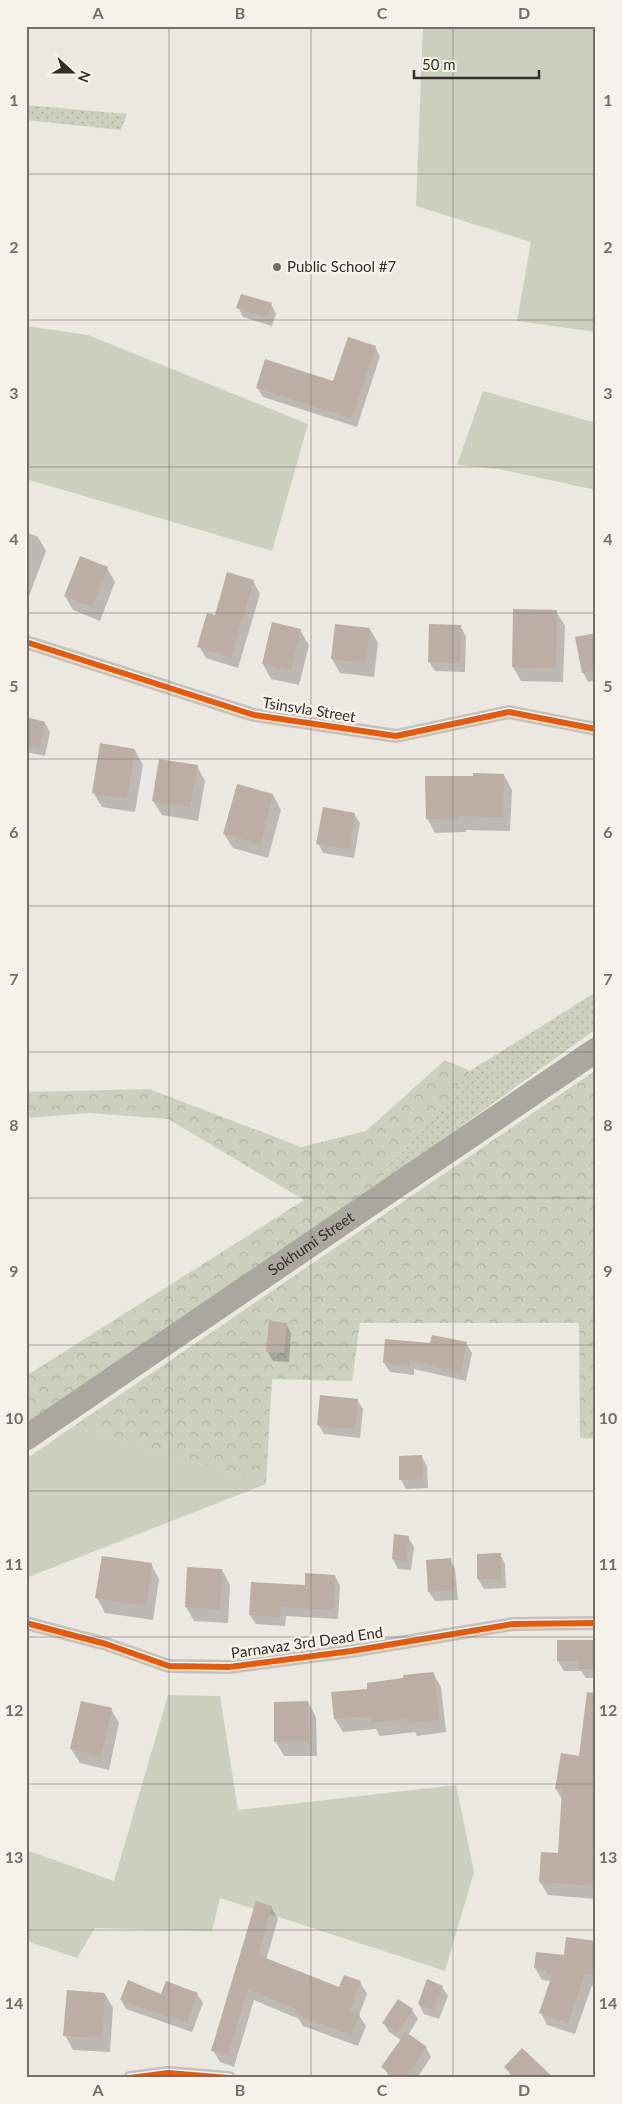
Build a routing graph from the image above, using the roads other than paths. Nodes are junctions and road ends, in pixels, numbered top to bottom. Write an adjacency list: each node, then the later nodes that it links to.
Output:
1 (26, 642): 2 (street, Tsinsvla Street)
2 (596, 729)
3 (596, 1050): 4 (highway, Sokhumi Street)
4 (26, 1438)
5 (26, 1623): 6 (street, Parnavaz 3rd Dead End)
6 (596, 1623)
7 (130, 2078): 8 (street)
8 (229, 2078)

